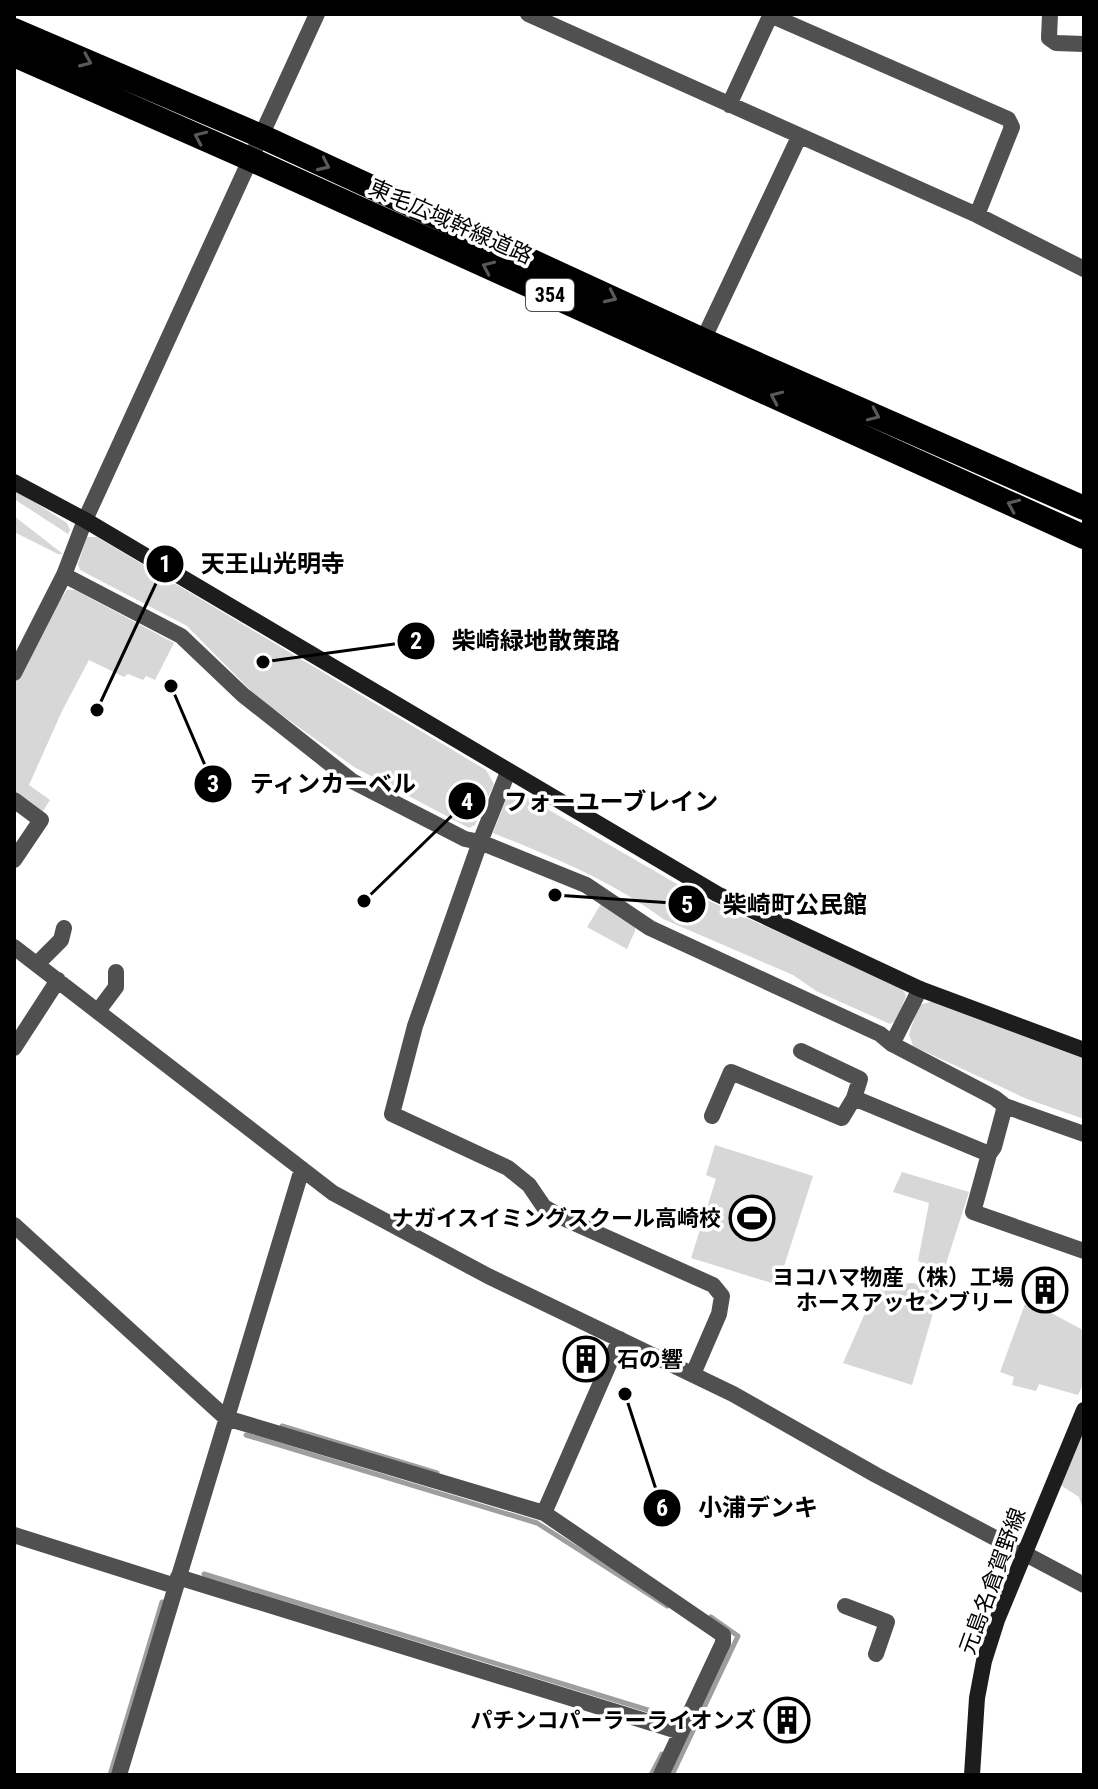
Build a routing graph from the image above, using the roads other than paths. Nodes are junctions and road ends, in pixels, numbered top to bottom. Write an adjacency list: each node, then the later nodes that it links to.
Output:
1 (317, 14): 9 (street)
2 (528, 14): 8 (street)
3 (1050, 14): 6 (street)
4 (770, 15): 8 (street); 12 (street)
5 (14, 30): 9 (highway, 東毛広域幹線道路 / 354, one-way to 9)
6 (1084, 44)
7 (14, 55): 11 (highway, 東毛広域幹線道路 / 354, one-way to 7)
8 (729, 105): 10 (street)
9 (261, 136): 11 (street); 14 (highway, 東毛広域幹線道路 / 354, one-way to 14)
10 (799, 137): 12 (street); 14 (street)
11 (250, 159): 17 (street); 18 (highway, 東毛広域幹線道路 / 354, one-way to 11)
12 (977, 215): 13 (street)
13 (1084, 269)
14 (703, 340): 16 (highway, 東毛広域幹線道路 / 354, one-way to 16)
15 (14, 482): 17 (street)
16 (1084, 508)
17 (85, 520): 19 (street); 21 (street)
18 (1084, 537)
19 (64, 575): 20 (street); 23 (street)
20 (14, 673)
21 (508, 772): 23 (street); 30 (street)
22 (14, 800): 24 (street)
23 (480, 842): 32 (street); 45 (street)
24 (14, 860)
25 (64, 928): 27 (street)
26 (14, 947): 27 (street)
27 (37, 964): 29 (street)
28 (116, 972): 31 (street)
29 (58, 980): 31 (street); 33 (street)
30 (920, 989): 32 (street); 34 (street)
31 (98, 1011): 41 (street)
32 (892, 1044): 37 (street)
33 (14, 1048)
34 (1084, 1050)
35 (801, 1051): 36 (street)
36 (854, 1098): 38 (street); 40 (street)
37 (1005, 1106): 39 (street); 40 (street)
38 (712, 1116)
39 (1084, 1134)
40 (989, 1154): 43 (street)
41 (302, 1169): 44 (street); 47 (street)
42 (14, 1225): 47 (street)
43 (1084, 1251)
44 (620, 1339): 45 (street); 48 (street)
45 (693, 1374): 50 (street)
46 (1084, 1410): 50 (street, 元島名倉賀野線)
47 (226, 1418): 48 (street); 51 (street)
48 (544, 1513): 55 (street)
49 (14, 1535): 51 (street)
50 (1023, 1554): 52 (street); 58 (street, 元島名倉賀野線)
51 (176, 1581): 55 (street); 56 (street)
52 (1084, 1585)
53 (845, 1606): 54 (street)
54 (876, 1654)
55 (681, 1732): 57 (street)
56 (119, 1775)
57 (661, 1775)
58 (972, 1775)

